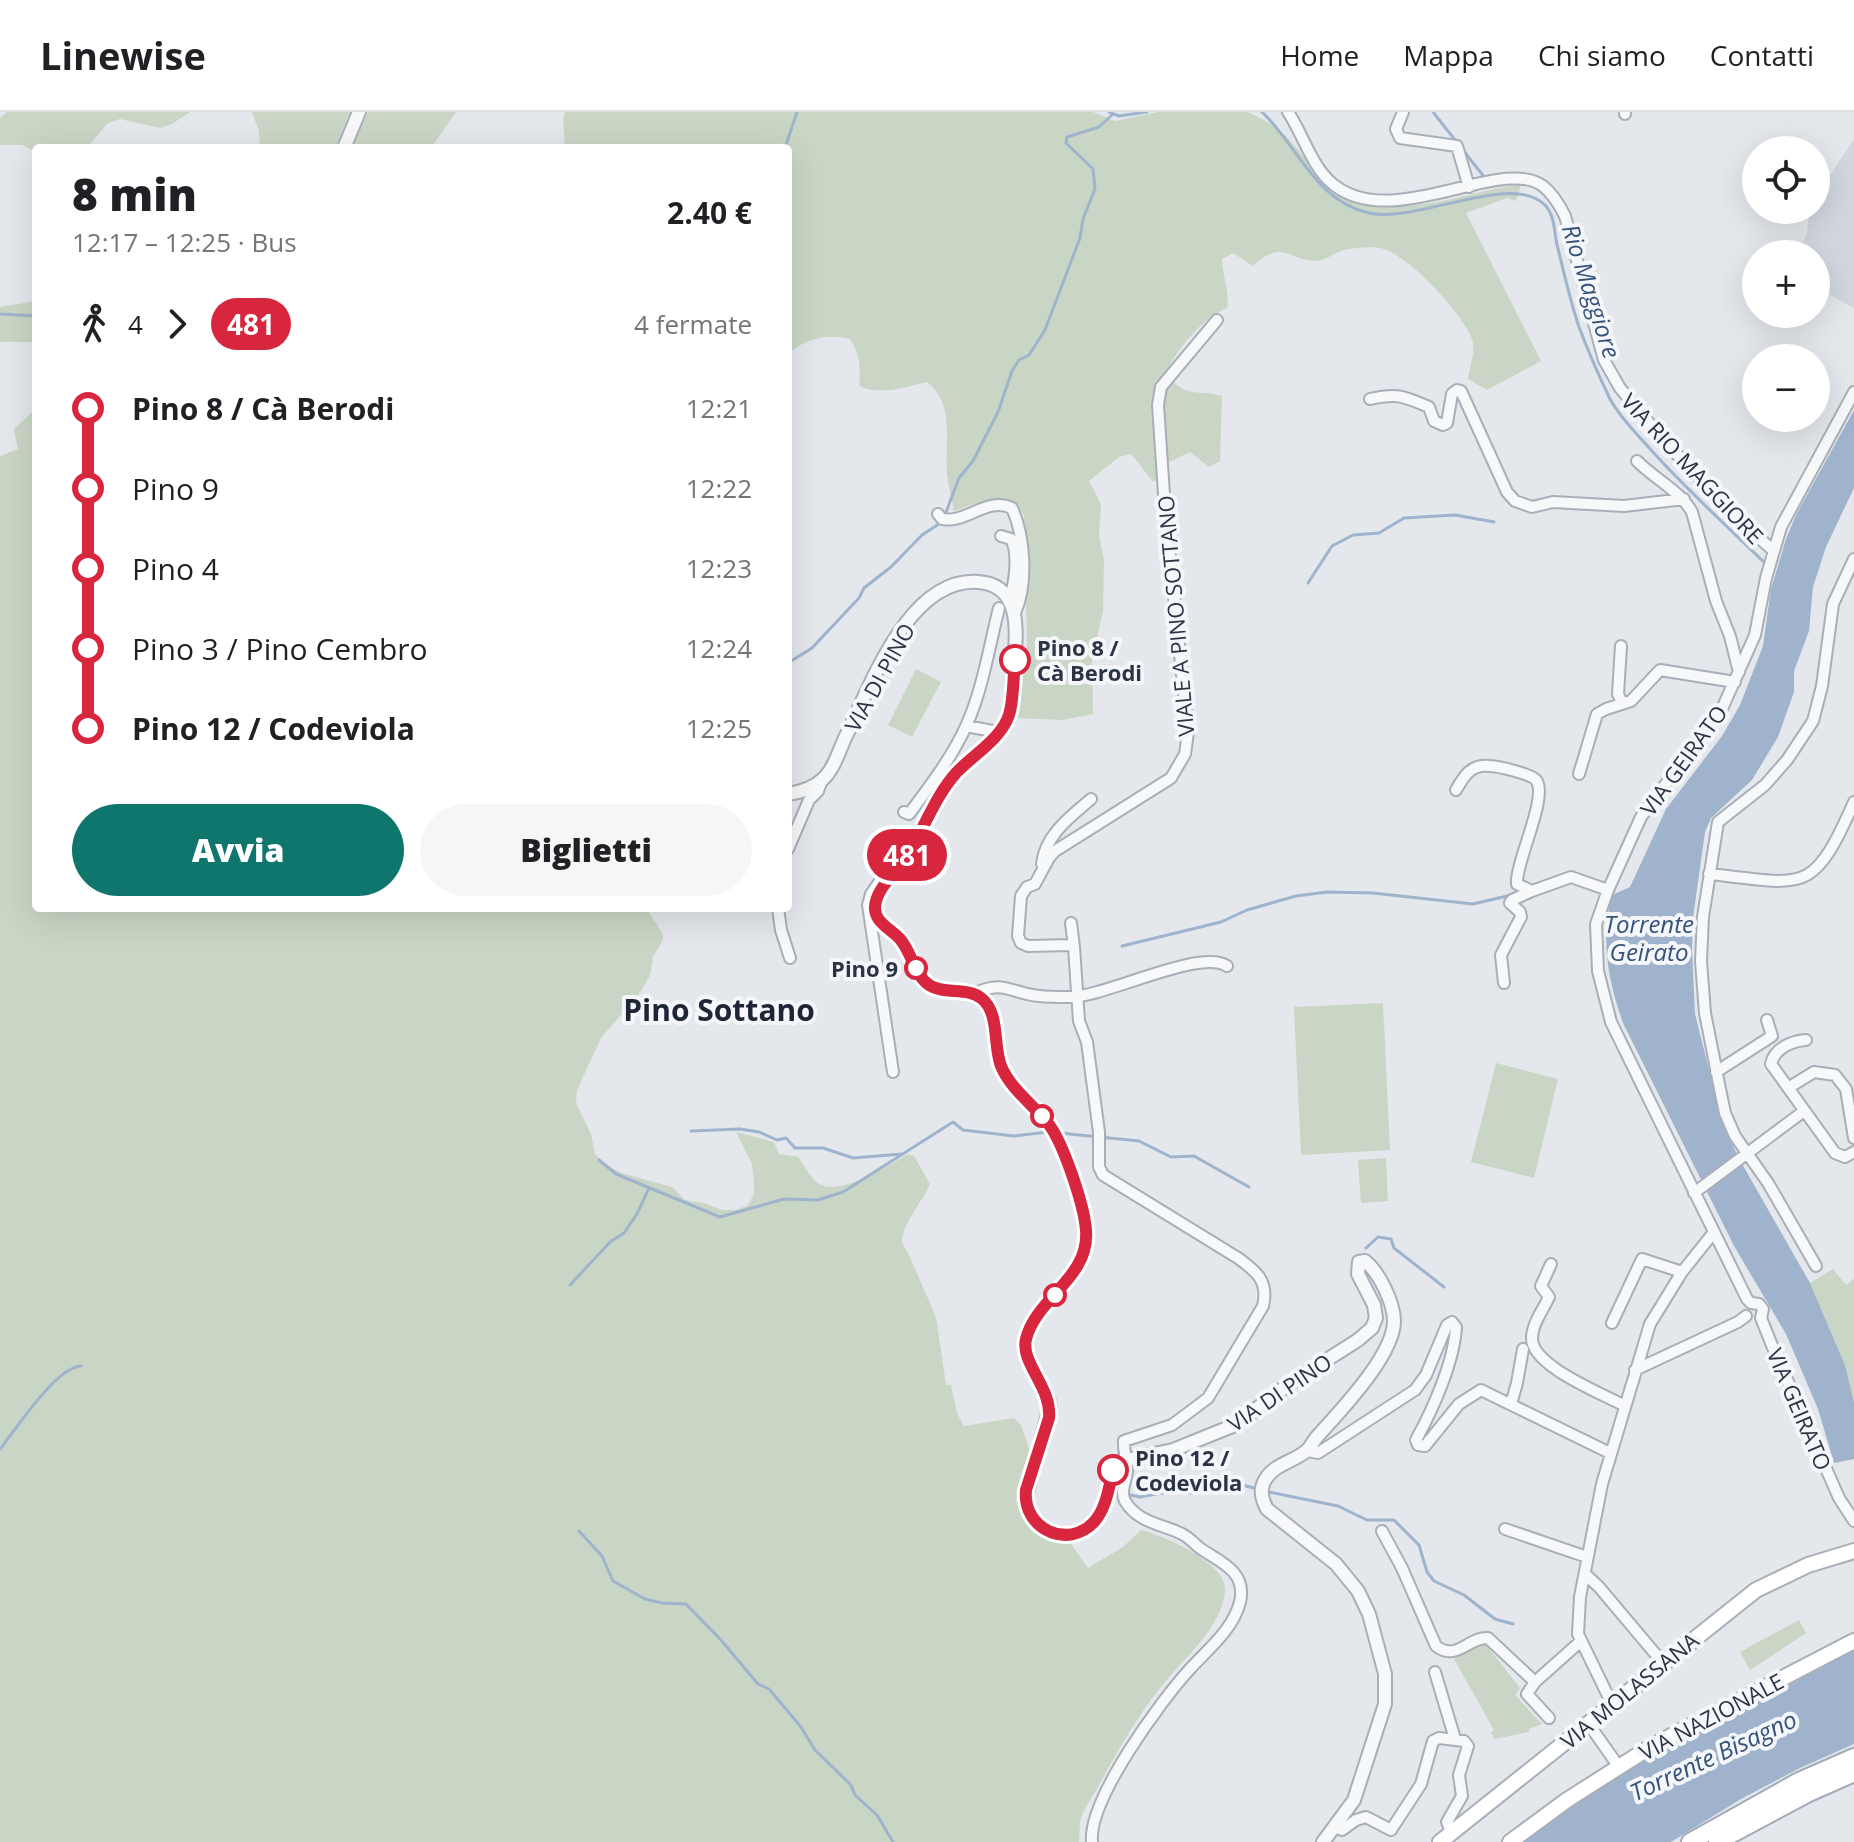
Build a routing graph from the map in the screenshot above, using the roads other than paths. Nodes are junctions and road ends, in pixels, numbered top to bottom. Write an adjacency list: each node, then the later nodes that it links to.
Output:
1 (359, 112): 4 (street)
2 (1288, 112): 5 (street, VIA RIO MAGGIORE)
3 (1403, 112): 5 (street)
4 (346, 144)
5 (1469, 187): 13 (street, VIA RIO MAGGIORE)
6 (1217, 320): 30 (street, VIALE A PINO SOTTANO)
7 (1854, 392): 13 (street, VIA GEIRATO)
8 (1370, 399): 10 (street)
9 (1637, 461): 10 (street)
10 (1684, 499): 18 (street)
11 (938, 514): 16 (street)
12 (1001, 536): 15 (street)
13 (1773, 553): 18 (street, VIA GEIRATO)
14 (1854, 559): 31 (street)
15 (1004, 604): 16 (street); 20 (street); 23 (street, VIA DI PINO)
16 (1015, 613): 21 (street)
17 (1621, 646): 19 (street)
18 (1737, 677): 19 (street); 33 (street, VIA GEIRATO)
19 (1622, 703): 22 (street)
20 (966, 726): 21 (street); 28 (street)
21 (998, 732): 32 (street)
22 (1579, 774)
23 (822, 780): 25 (street); 29 (street)
24 (1456, 790): 34 (street)
25 (792, 793)
26 (1091, 799): 30 (street, VIALE A PINO SOTTANO)
27 (1854, 802): 31 (street)
28 (904, 812)
29 (792, 840)
30 (1043, 869): 37 (street, VIALE A PINO SOTTANO)
31 (1709, 874): 46 (street)
32 (887, 882): 41 (street); 45 (street)
33 (1608, 890): 34 (street); 52 (street, VIA GEIRATO)
34 (1532, 891): 40 (street)
35 (779, 912): 38 (street)
36 (1071, 923): 37 (street)
37 (1074, 947): 42 (street)
38 (790, 958)
39 (1227, 966): 42 (street)
40 (1504, 983)
41 (973, 994): 42 (street); 67 (street)
42 (1077, 997): 67 (street)
43 (1767, 1020): 46 (street)
44 (1806, 1040): 47 (street)
45 (893, 1072)
46 (1716, 1072): 50 (street)
47 (1788, 1088): 48 (street); 49 (street)
48 (1804, 1111): 50 (street); 51 (street)
49 (1854, 1138)
50 (1746, 1152): 52 (street); 55 (street)
51 (1854, 1152)
52 (1694, 1193): 53 (street, VIA GEIRATO)
53 (1714, 1232): 56 (street); 57 (street, VIA GEIRATO)
54 (1551, 1264): 64 (street)
55 (1816, 1266)
56 (1682, 1272): 60 (street); 62 (street)
57 (1751, 1303): 58 (street); 59 (street, VIA GEIRATO)
58 (1746, 1316): 59 (street); 62 (street)
59 (1761, 1318): 68 (street, VIA GEIRATO)
60 (1612, 1323)
61 (1523, 1349): 63 (street)
62 (1635, 1370): 64 (street)
63 (1511, 1404): 65 (street); 66 (street)
64 (1625, 1406): 66 (street)
65 (1308, 1451): 67 (street, VIA DI PINO); 90 (street)
66 (1610, 1453): 76 (street)
67 (1126, 1459): 92 (street)
68 (1840, 1501): 69 (street, VIA GEIRATO); 70 (street, VIA GEIRATO)
69 (1854, 1513)
70 (1854, 1521)
71 (1505, 1529): 76 (street)
72 (1382, 1531): 82 (street)
73 (1854, 1541): 75 (main road, VIA MOLASSANA)
74 (1854, 1551): 75 (main road, VIA MOLASSANA)
75 (1830, 1556): 80 (main road, VIA MOLASSANA)
76 (1587, 1557): 77 (street)
77 (1585, 1574): 78 (street); 80 (street)
78 (1581, 1641): 82 (street); 83 (street)
79 (1854, 1643): 88 (main road, VIA NAZIONALE)
80 (1663, 1663): 83 (main road, VIA MOLASSANA)
81 (1435, 1672): 86 (street)
82 (1535, 1682): 84 (street)
83 (1612, 1704): 85 (main road, VIA MOLASSANA)
84 (1549, 1718)
85 (1588, 1723): 88 (street); 91 (main road, VIA MOLASSANA)
86 (1455, 1739): 90 (street); 91 (street)
87 (1854, 1757): 95 (main road)
88 (1619, 1767): 94 (main road, VIA NAZIONALE)
89 (1851, 1775): 96 (main road)
90 (1335, 1827): 93 (street)
91 (1445, 1837)
92 (1092, 1842)
93 (1323, 1842)
94 (1510, 1842)
95 (1690, 1842)
96 (1717, 1842)

